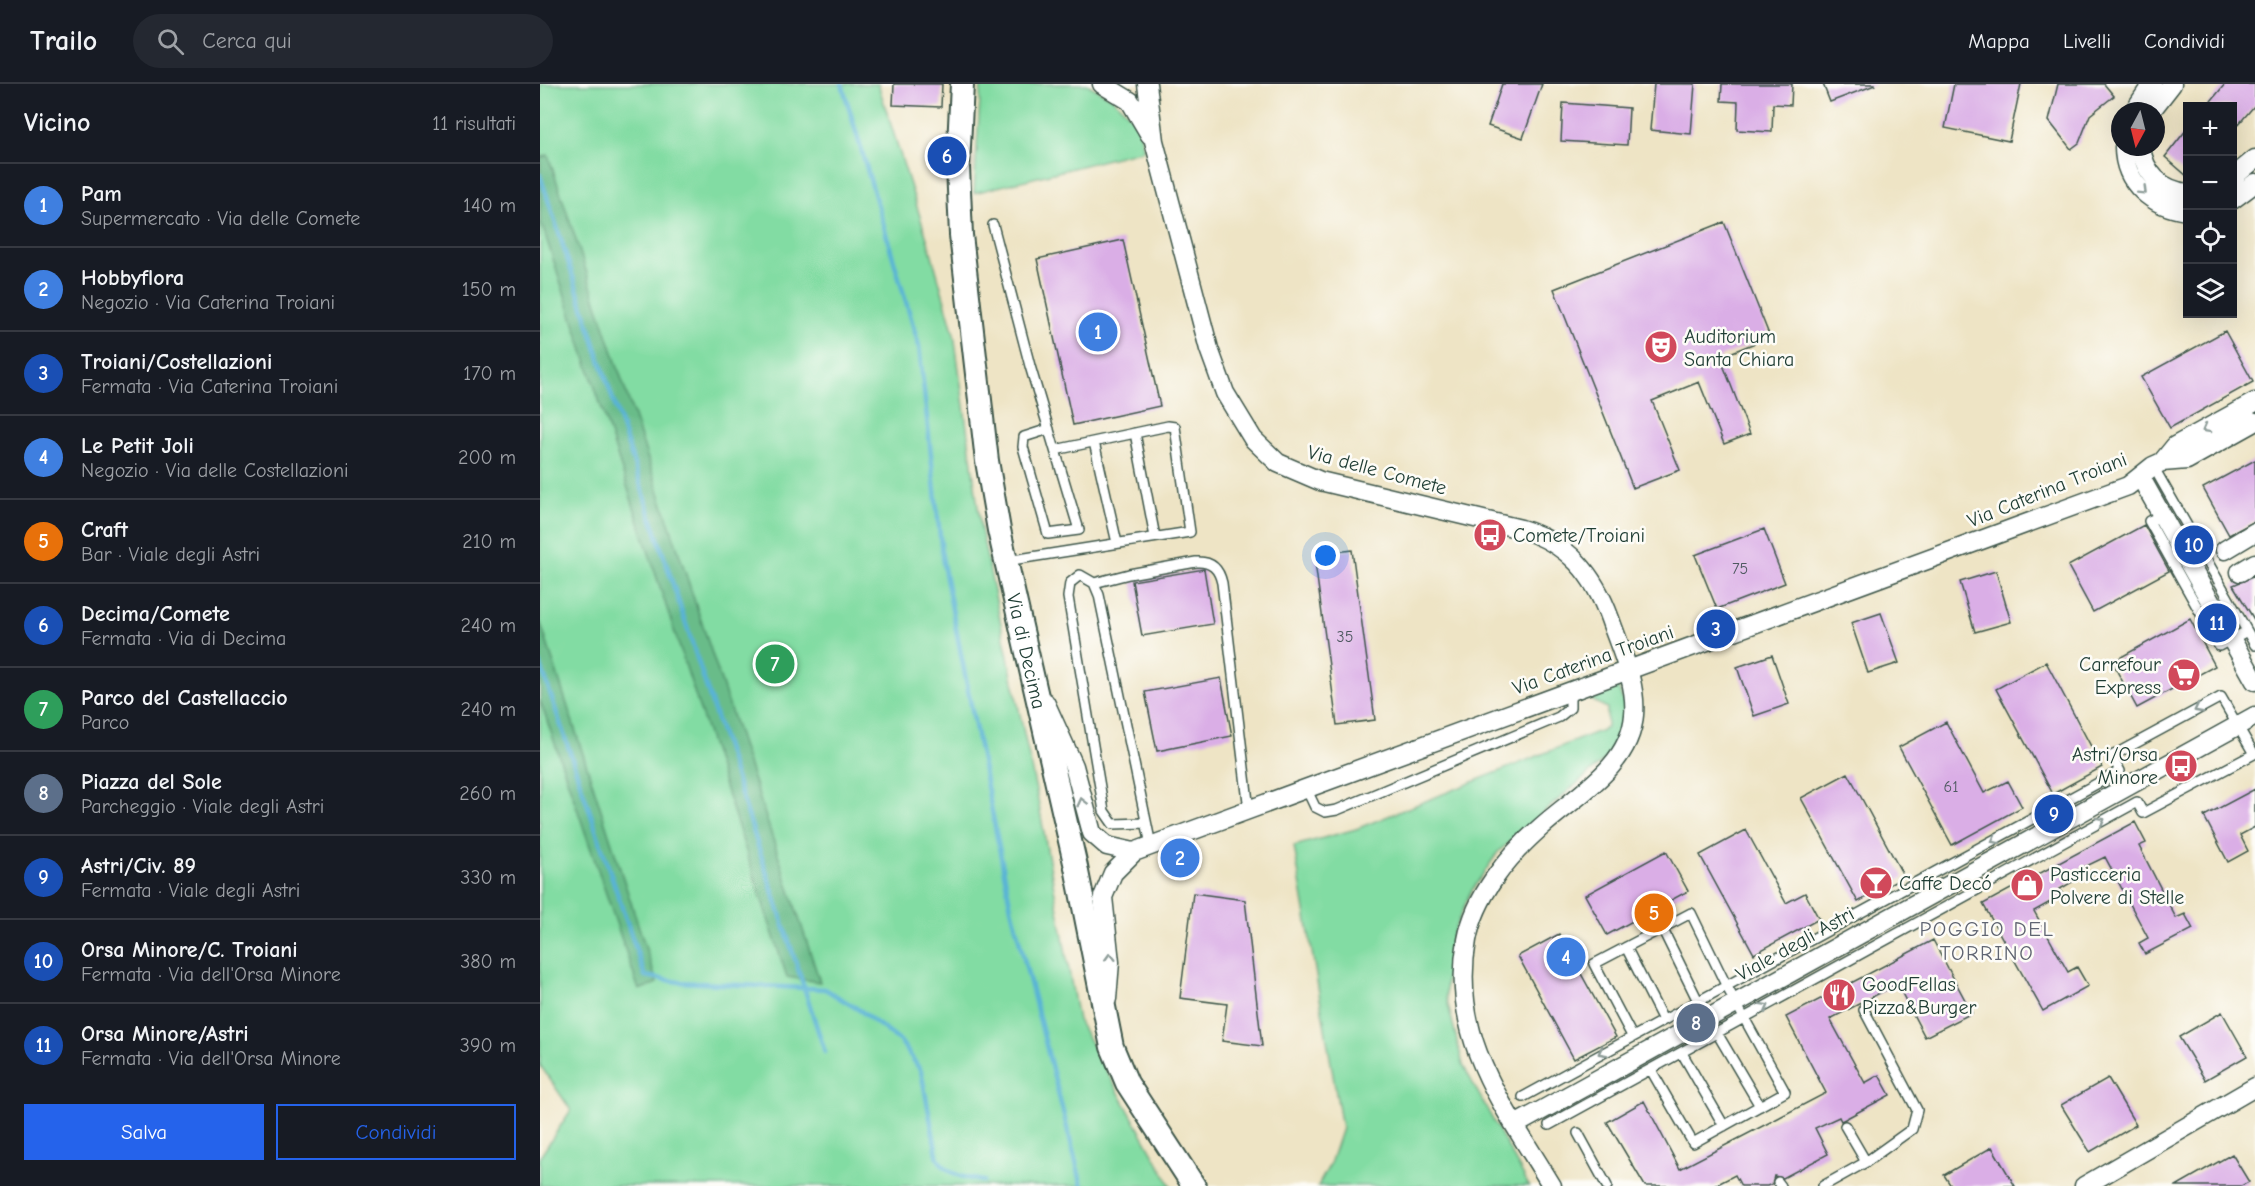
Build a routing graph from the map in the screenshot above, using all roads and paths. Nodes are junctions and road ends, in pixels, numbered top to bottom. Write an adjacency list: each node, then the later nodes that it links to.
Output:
1 (1102, 84): 8 (street, Via delle Comete)
2 (1147, 84): 8 (street, Via delle Comete)
3 (2152, 84): 6 (street)
4 (2172, 84): 7 (street)
5 (964, 86): 29 (street, Via di Decima)
6 (2140, 102)
7 (2158, 102)
8 (1154, 141): 33 (street, Via delle Comete)
9 (2126, 156): 16 (street, one-way to 16)
10 (2142, 156): 14 (street)
11 (2255, 159): 12 (street)
12 (2237, 174)
13 (2255, 183): 15 (street)
14 (2183, 192)
15 (2237, 197)
16 (2183, 210)
17 (993, 225): 20 (lane)
18 (2255, 402): 24 (street, Via Caterina Troiani, one-way to 24)
19 (2255, 422): 24 (street, Via Caterina Troiani)
20 (1049, 429): 23 (lane); 23 (lane)
21 (1135, 433): 22 (lane); 26 (lane); 26 (lane)
22 (1094, 442): 23 (lane); 27 (lane)
23 (1055, 450)
24 (2152, 469): 31 (street); 33 (street, Via Caterina Troiani)
25 (2255, 532): 28 (street)
26 (1155, 537): 27 (lane)
27 (1117, 543): 29 (lane)
28 (2225, 550)
29 (1006, 561): 34 (street, Via di Decima)
30 (1095, 583): 41 (lane); 42 (lane); 42 (lane)
31 (2239, 635): 32 (lane); 35 (street)
32 (2255, 645)
33 (1627, 669): 36 (street, Via Caterina Troiani); 62 (street, Via delle Comete)
34 (1034, 677): 43 (street, one-way to 34); 49 (street, Via di Decima)
35 (2255, 681)
36 (1570, 691): 40 (street, Via Caterina Troiani); 40 (lane)
37 (2255, 716): 38 (street, Viale degli Astri)
38 (2237, 726): 39 (street, Viale degli Astri); 39 (lane); 39 (lane, one-way to 39)
39 (2128, 787): 47 (street, Viale degli Astri)
40 (1306, 788): 41 (street, Via Caterina Troiani)
41 (1249, 810): 43 (street, Via Caterina Troiani)
42 (1145, 823): 43 (lane)
43 (1143, 849): 49 (street, Via Caterina Troiani, one-way to 43)
44 (1662, 928): 45 (lane); 46 (lane); 47 (lane)
45 (1626, 948): 50 (lane); 53 (lane)
46 (1698, 1002): 47 (lane); 50 (lane)
47 (1736, 1002): 52 (lane); 55 (street, Viale degli Astri); 60 (lane)
48 (1864, 1010): 67 (lane)
49 (1105, 1015): 68 (street, Via di Decima)
50 (1663, 1020): 51 (lane)
51 (1642, 1031): 53 (lane); 55 (lane)
52 (1718, 1033): 54 (lane); 60 (lane)
53 (1632, 1036): 57 (lane, one-way to 57)
54 (1682, 1053): 55 (lane); 64 (lane)
55 (1656, 1056): 56 (lane); 61 (street, Viale degli Astri)
56 (1651, 1070): 61 (lane); 64 (lane)
57 (1547, 1082): 59 (lane); 61 (lane)
58 (2255, 1087): 72 (street)
59 (1523, 1097)
60 (1760, 1106): 64 (lane)
61 (1563, 1108): 62 (street, Viale degli Astri); 63 (lane)
62 (1515, 1125): 69 (street, Via delle Comete)
63 (1549, 1125)
64 (1724, 1126)
65 (1845, 1126): 67 (lane)
66 (1578, 1133): 70 (lane)
67 (1866, 1161): 71 (lane)
68 (1194, 1186)
69 (1552, 1186)
70 (1607, 1186)
71 (1824, 1186)
72 (2084, 1186)

